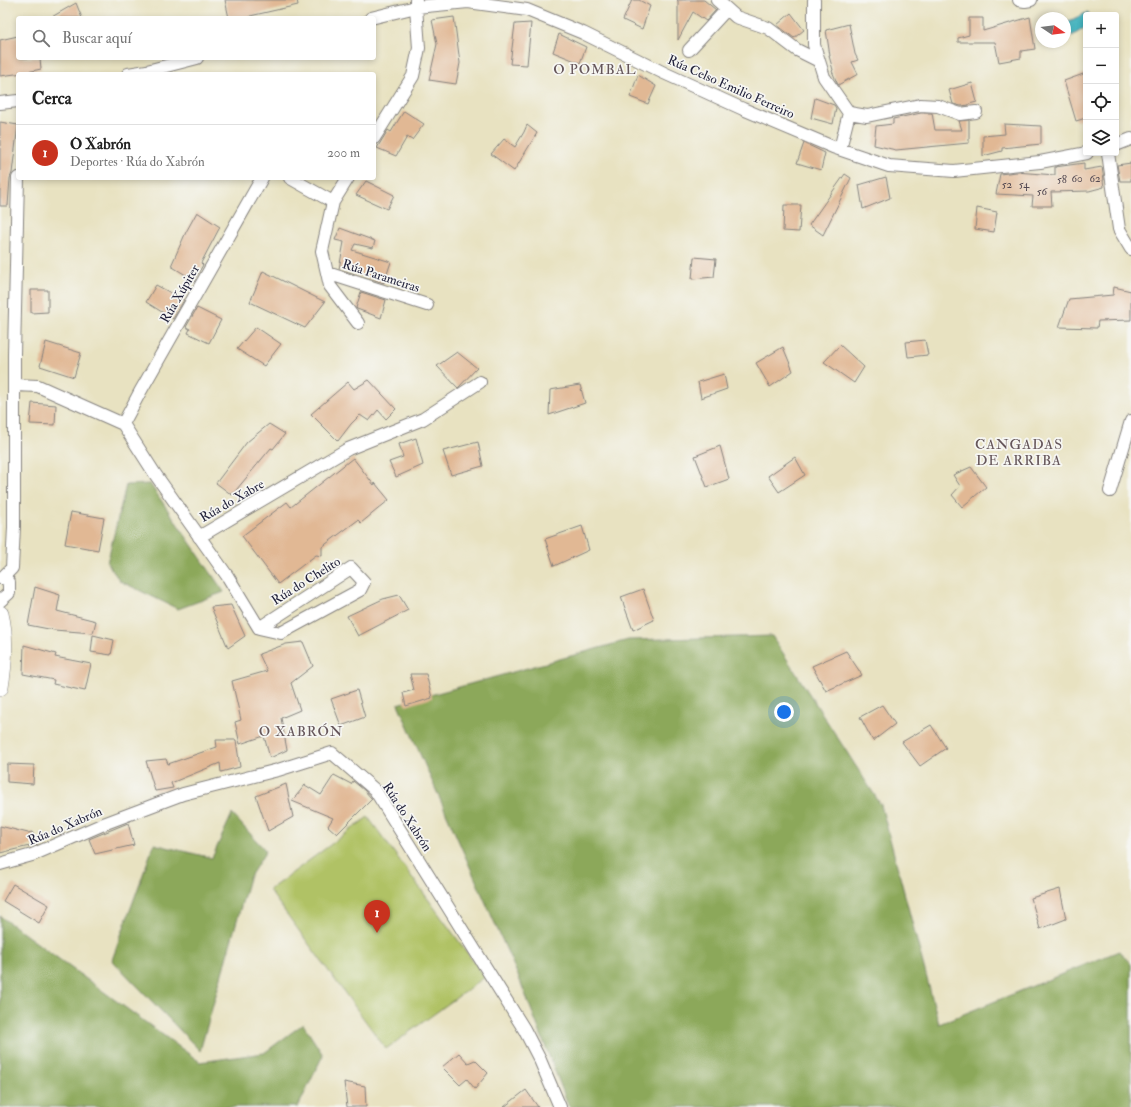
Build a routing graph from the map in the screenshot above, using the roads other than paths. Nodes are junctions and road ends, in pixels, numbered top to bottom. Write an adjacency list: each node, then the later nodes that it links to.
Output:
1 (717, 0): 6 (street)
2 (814, 0): 10 (street)
3 (1019, 0): 4 (street)
4 (1031, 0)
5 (416, 4): 7 (street, Rúa Celso Emilio Ferreiro); 16 (street); 19 (street, Rúa Celso Emilio Ferreiro)
6 (727, 9): 8 (street); 10 (street)
7 (376, 16)
8 (689, 50)
9 (189, 60): 11 (street)
10 (819, 61): 15 (street)
11 (140, 72)
12 (16, 101): 13 (street)
13 (0, 103)
14 (976, 112): 15 (street)
15 (849, 113): 19 (street)
16 (376, 135)
17 (1131, 139): 18 (street)
18 (1119, 144)
19 (840, 149): 20 (street, Rúa Celso Emilio Ferreiro)
20 (1083, 154)
21 (1108, 156): 27 (street)
22 (18, 180): 32 (street)
23 (261, 180): 34 (street, Rúa Xúpiter)
24 (294, 180): 26 (street)
25 (347, 180): 26 (street, Rúa Parameiras)
26 (333, 202): 28 (street, Rúa Parameiras)
27 (1131, 249)
28 (327, 273): 29 (street, Rúa Parameiras); 30 (street, Rúa Parameiras)
29 (427, 305)
30 (358, 323)
31 (480, 382): 36 (street, Rúa do Xabre)
32 (15, 385): 34 (street); 37 (street)
33 (1131, 421): 35 (street)
34 (123, 424): 36 (street, Rúa do Xabre)
35 (1110, 491)
36 (199, 537): 40 (street)
37 (1, 578): 38 (street)
38 (0, 601)
39 (0, 614): 41 (main road)
40 (259, 628): 40 (street, Rúa do Chelito)
41 (0, 687)
42 (0, 864): 43 (street, Rúa do Xabrón)
43 (560, 1107)

